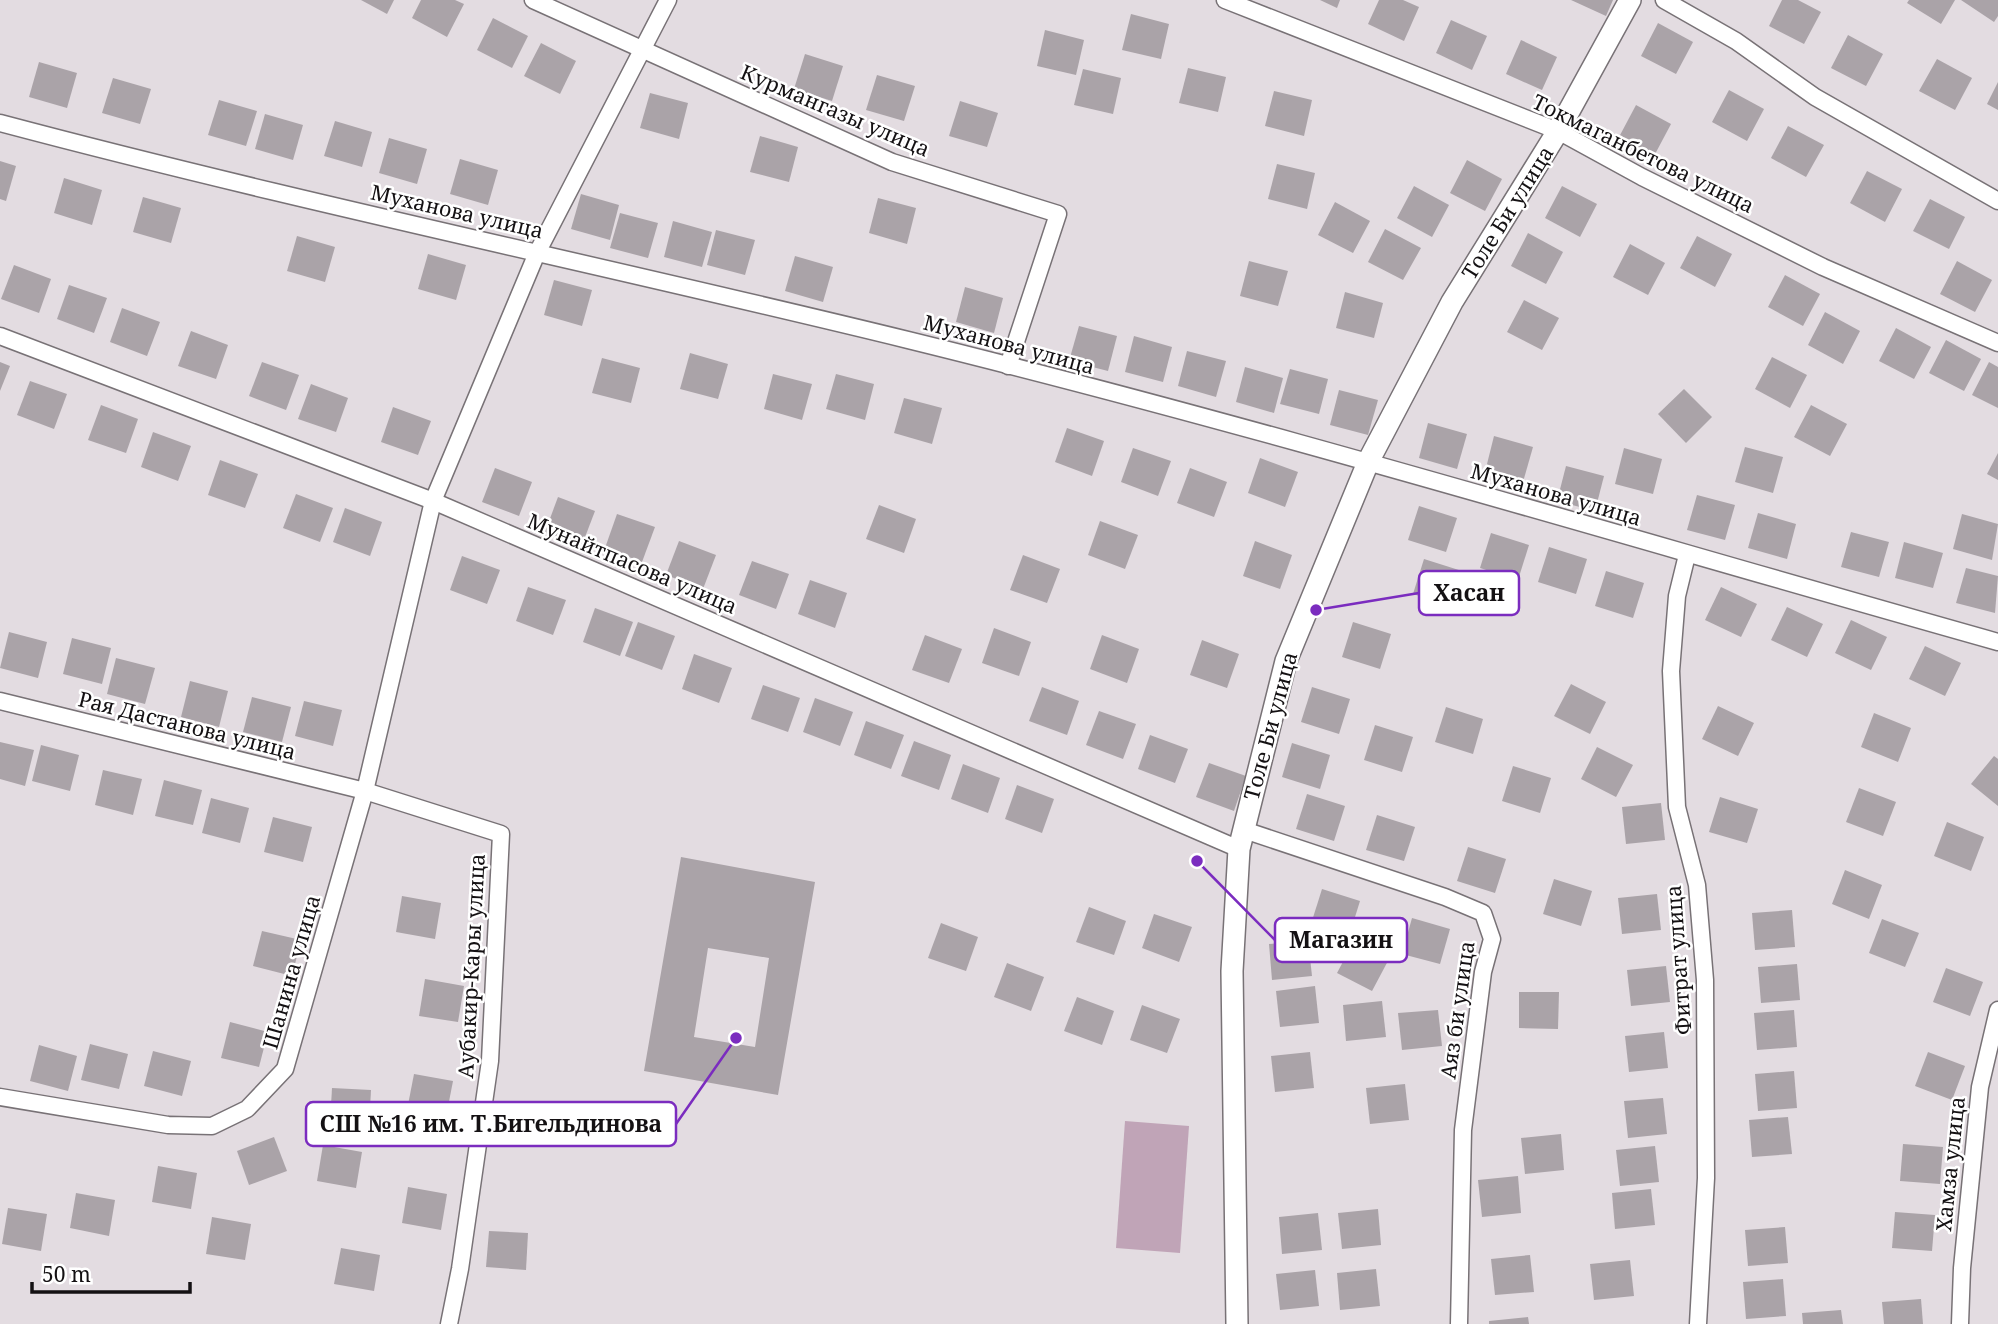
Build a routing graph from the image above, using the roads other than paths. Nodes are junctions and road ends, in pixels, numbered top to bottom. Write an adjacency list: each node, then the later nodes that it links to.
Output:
1 (533, 0): 6 (street, Курмангазы улица)
2 (668, 0): 6 (street, Шанина улица)
3 (1226, 0): 8 (street, Токмаганбетова улица)
4 (1630, 0): 8 (street, Толе Би улица)
5 (1664, 0): 9 (street)
6 (643, 52): 10 (street, Шанина улица); 13 (street, Курмангазы улица)
7 (0, 123): 10 (street, Муханова улица)
8 (1558, 131): 12 (street, Токмаганбетова улица); 14 (street, Толе Би улица)
9 (1998, 201)
10 (537, 253): 13 (street, Муханова улица); 15 (street, Шанина улица)
11 (0, 336): 15 (street, Мунайтпасова улица)
12 (1998, 343)
13 (1008, 366): 14 (street, Муханова улица)
14 (1369, 460): 16 (street, Муханова улица); 20 (street, Толе Би улица)
15 (433, 501): 19 (street, Шанина улица); 20 (street, Мунайтпасова улица)
16 (1687, 555): 17 (street, Муханова улица); 26 (street, Фитрат улица)
17 (1998, 642)
18 (0, 701): 19 (street, Рая Дастанова улица)
19 (365, 791): 22 (street, Шанина улица); 23 (street, Аубакир-Кары улица)
20 (1242, 840): 24 (street, Толе Би улица); 25 (street, Аяз би улица)
21 (1998, 1010): 27 (street, Хамза улица)
22 (0, 1097)
23 (449, 1324)
24 (1237, 1324)
25 (1459, 1324)
26 (1698, 1324)
27 (1960, 1324)

